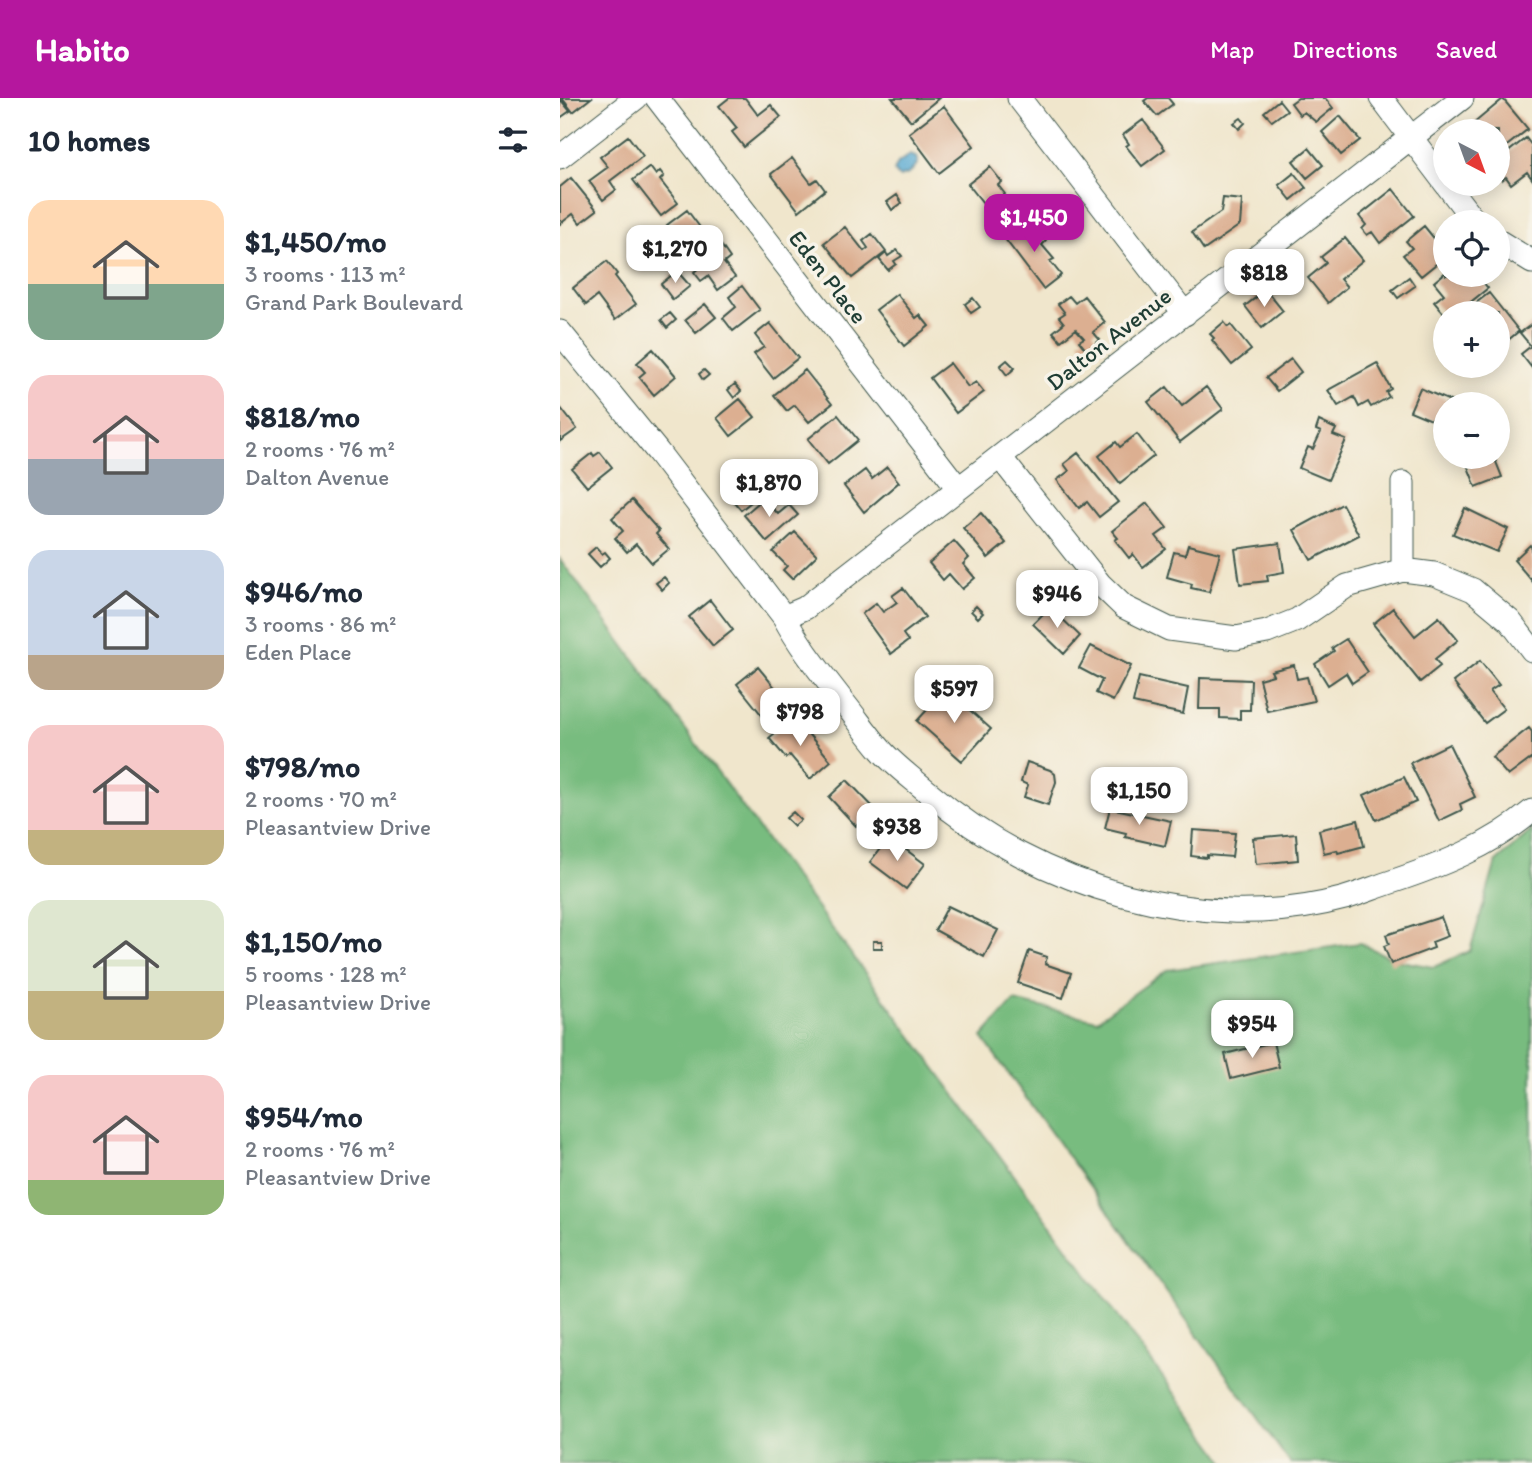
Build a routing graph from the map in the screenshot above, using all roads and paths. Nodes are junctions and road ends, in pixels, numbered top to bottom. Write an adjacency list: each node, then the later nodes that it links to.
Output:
1 (636, 98): 7 (street)
2 (657, 98): 17 (street, Eden Place)
3 (1019, 98): 13 (street)
4 (1381, 98): 6 (street)
5 (1462, 98): 6 (street, Dalton Avenue)
6 (1410, 137): 8 (street); 13 (street, Dalton Avenue)
7 (560, 157)
8 (1433, 167)
9 (1455, 196): 10 (street)
10 (1466, 210)
11 (1510, 248): 12 (street)
12 (1532, 262)
13 (1185, 314): 15 (street, Dalton Avenue)
14 (560, 332): 19 (street)
15 (1000, 457): 17 (street, Dalton Avenue); 18 (street)
16 (1403, 483): 18 (street)
17 (958, 488): 19 (street, Dalton Avenue)
18 (1403, 570): 20 (street)
19 (784, 617): 21 (street)
20 (1532, 650)
21 (1532, 811)

